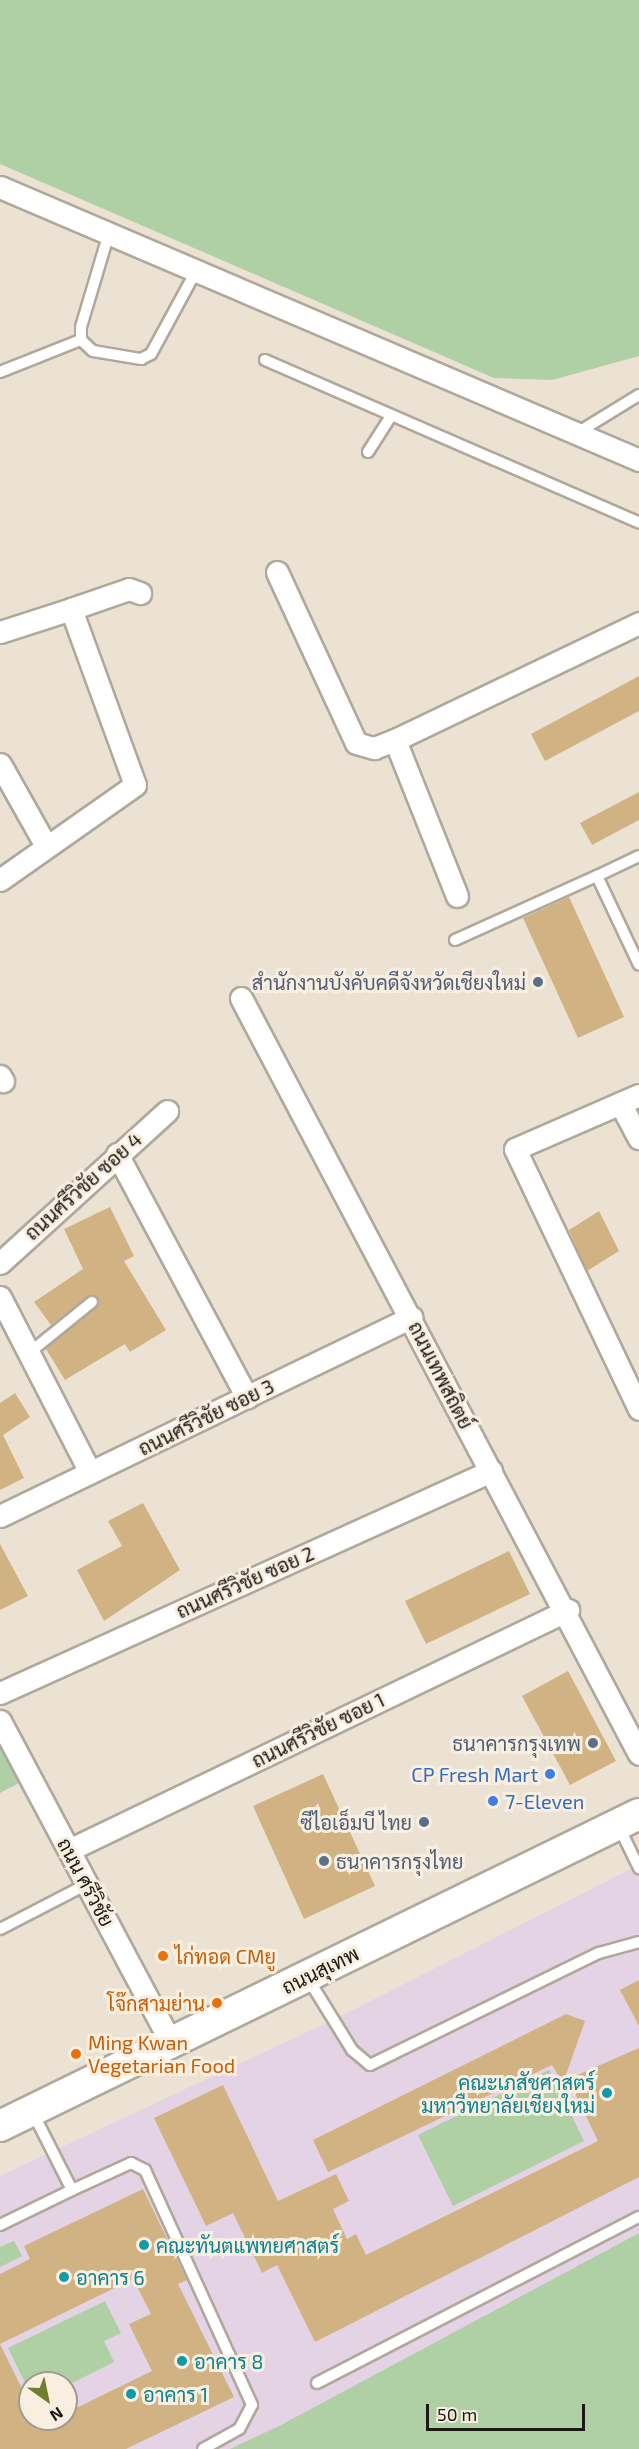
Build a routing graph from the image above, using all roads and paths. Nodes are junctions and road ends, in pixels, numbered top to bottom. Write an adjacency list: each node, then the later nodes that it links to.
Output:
1 (0, 187): 2 (street)
2 (109, 233): 3 (street); 4 (lane)
3 (196, 271): 4 (lane); 9 (street)
4 (81, 340): 6 (lane)
5 (265, 360): 8 (lane)
6 (0, 372)
7 (639, 395): 9 (lane)
8 (392, 416): 10 (lane); 12 (lane)
9 (577, 433): 11 (street)
10 (368, 452)
11 (639, 460)
12 (639, 524)
13 (277, 572): 18 (street)
14 (140, 593): 15 (street)
15 (71, 609): 17 (street); 20 (street)
16 (639, 623): 18 (street)
17 (0, 632)
18 (395, 740): 24 (street)
19 (0, 764): 20 (street)
20 (46, 846): 23 (street)
21 (639, 856): 22 (lane)
22 (597, 876): 25 (lane); 26 (lane)
23 (0, 880)
24 (457, 896)
25 (455, 940)
26 (639, 965)
27 (241, 998): 35 (street, ถนนเทพสถิตย์)
28 (629, 1099): 30 (street); 38 (street)
29 (167, 1111): 31 (street, ถนนศรีวิชัย ซอย 4)
30 (639, 1138)
31 (117, 1154): 32 (street, ถนนศรีวิชัย ซอย 4); 37 (street)
32 (0, 1263)
33 (0, 1297): 36 (street)
34 (92, 1302): 36 (lane)
35 (411, 1317): 37 (street, ถนนศรีวิชัย ซอย 3); 39 (street, ถนนเทพสถิตย์)
36 (29, 1353): 40 (street)
37 (247, 1397): 40 (street, ถนนศรีวิชัย ซอย 3)
38 (639, 1409)
39 (490, 1471): 42 (street, ถนนเทพสถิตย์); 43 (street, ถนนศรีวิชัย ซอย 2)
40 (90, 1473): 41 (street, ถนนศรีวิชัย ซอย 3)
41 (0, 1516)
42 (568, 1610): 45 (street, ถนนเทพสถิตย์); 47 (street, ถนนศรีวิชัย ซอย 1)
43 (0, 1693)
44 (0, 1721): 47 (street, ถนน ศรีวิชัย)
45 (639, 1754)
46 (628, 1819): 48 (lane); 52 (main road, ถนนสุเทพ)
47 (69, 1850): 49 (street, ถนน ศรีวิชัย)
48 (639, 1868)
49 (87, 1884): 50 (lane); 53 (street, ถนน ศรีวิชัย)
50 (0, 1929)
51 (639, 1942): 52 (lane)
52 (307, 1977): 53 (main road, ถนนสุเทพ)
53 (171, 2043): 54 (main road, ถนนสุเทพ)
54 (32, 2110): 55 (main road, ถนนสุเทพ); 56 (lane)
55 (0, 2126)
56 (72, 2190): 58 (lane); 60 (lane)
57 (639, 2217): 59 (lane)
58 (0, 2225)
59 (317, 2383)
60 (203, 2449)

